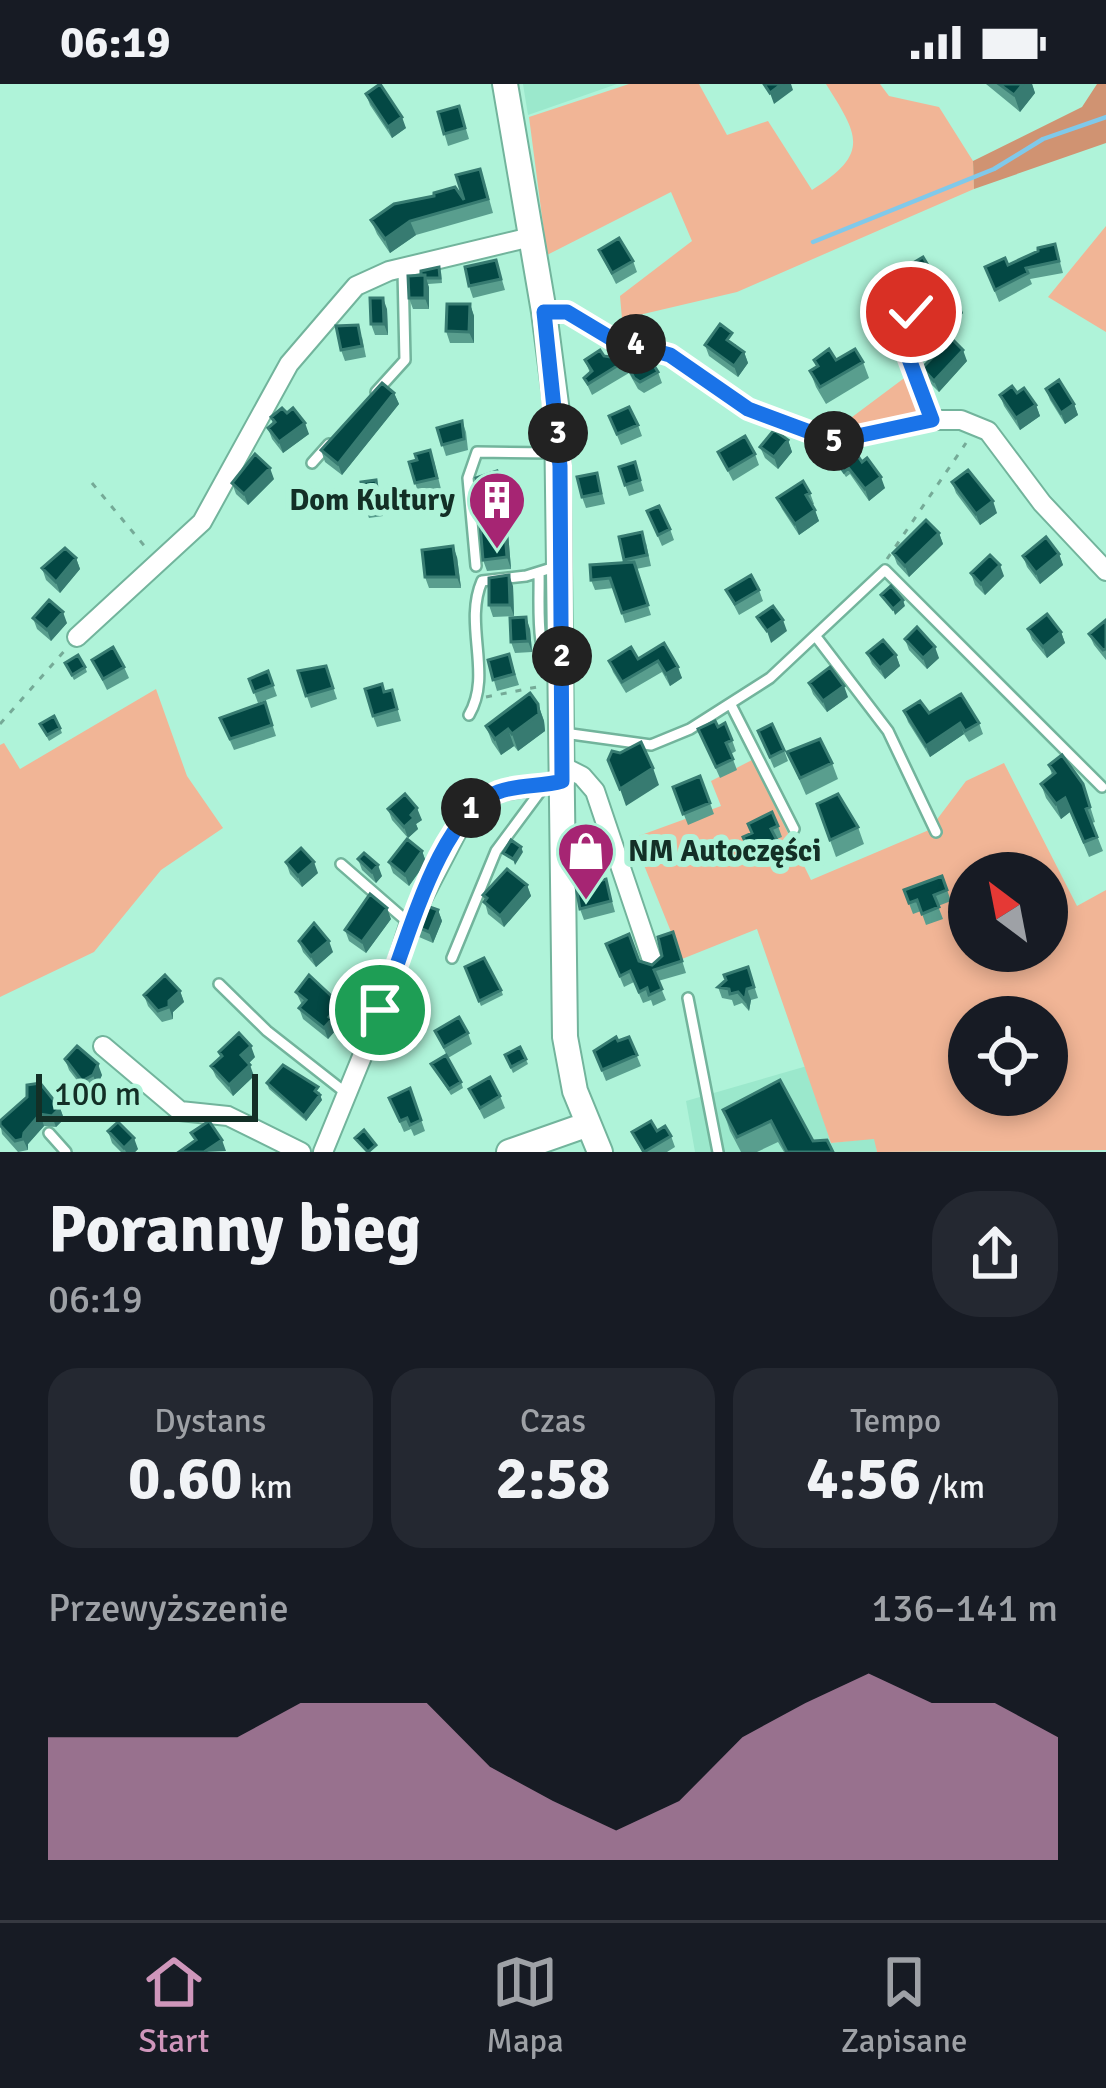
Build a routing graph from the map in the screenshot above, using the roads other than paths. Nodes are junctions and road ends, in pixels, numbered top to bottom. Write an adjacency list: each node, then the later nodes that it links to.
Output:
1 (506, 84): 2 (main road)
2 (531, 237): 3 (street); 6 (main road)
3 (403, 267): 10 (lane); 18 (street)
4 (942, 292): 7 (lane)
5 (887, 303): 7 (lane)
6 (544, 312): 11 (street); 13 (main road)
7 (897, 327): 9 (lane)
8 (923, 361): 9 (lane)
9 (911, 365): 11 (lane)
10 (374, 394)
11 (932, 420): 17 (street)
12 (343, 428): 14 (lane)
13 (559, 453): 15 (lane); 16 (main road)
14 (312, 463)
15 (476, 566)
16 (550, 569): 21 (lane); 22 (main road)
17 (1106, 571)
18 (76, 637)
19 (818, 638): 20 (lane); 24 (lane); 26 (lane)
20 (731, 705): 22 (lane); 25 (lane)
21 (469, 715)
22 (562, 732): 23 (main road)
23 (557, 777): 28 (street); 29 (lane); 30 (street); 35 (main road)
24 (1102, 787)
25 (794, 829)
26 (936, 832)
27 (341, 864): 28 (lane)
28 (410, 924): 34 (street)
29 (452, 958)
30 (653, 963)
31 (219, 984): 34 (lane)
32 (688, 998): 42 (lane)
33 (103, 1046): 38 (street)
34 (346, 1093): 39 (street)
35 (586, 1124): 40 (main road); 41 (main road)
36 (49, 1133): 37 (lane)
37 (66, 1152)
38 (301, 1152)
39 (323, 1152)
40 (509, 1152)
41 (600, 1152)
42 (718, 1152)

